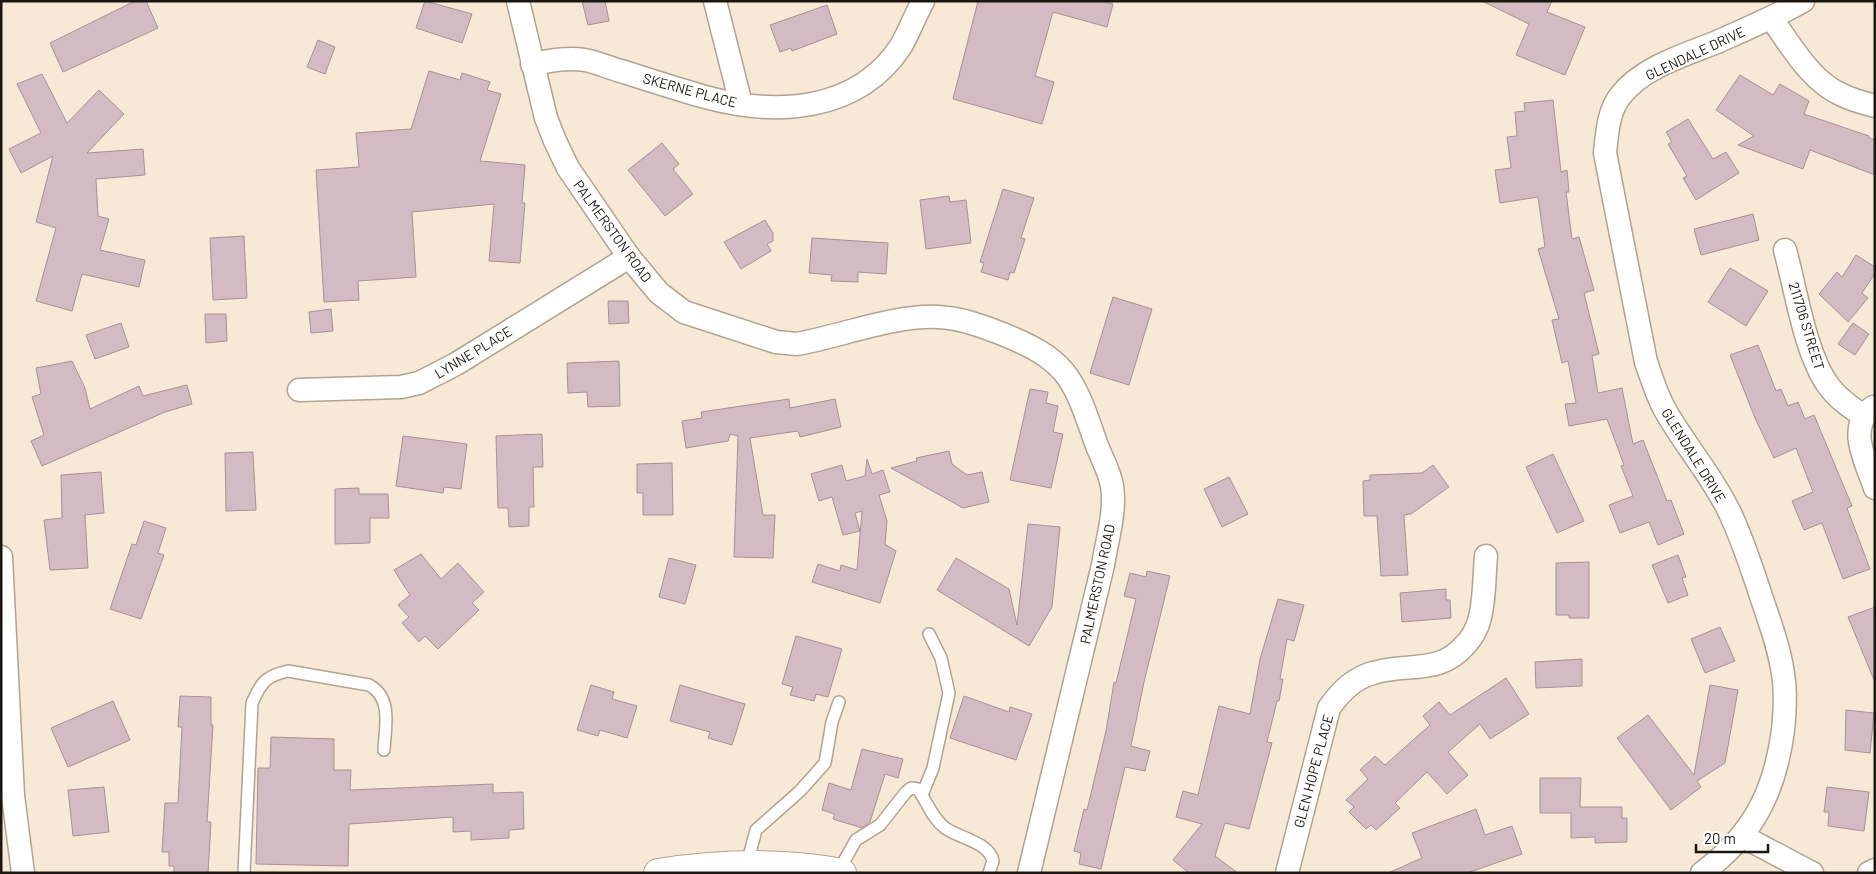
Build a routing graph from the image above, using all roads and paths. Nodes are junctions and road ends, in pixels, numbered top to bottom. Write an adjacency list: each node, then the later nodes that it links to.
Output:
1 (518, 1): 6 (street, PALMERSTON ROAD)
2 (715, 1): 7 (street)
3 (923, 1): 7 (street, SKERNE PLACE)
4 (1803, 1): 5 (street, GLENDALE DRIVE)
5 (1771, 18): 8 (street); 20 (street, GLENDALE DRIVE)
6 (532, 64): 7 (street, SKERNE PLACE); 10 (street, PALMERSTON ROAD)
7 (741, 104)
8 (1875, 106)
9 (1785, 250): 12 (street, 211706 STREET)
10 (629, 257): 11 (street, LYNNE PLACE); 28 (street, PALMERSTON ROAD)
11 (299, 390)
12 (1869, 411): 13 (street)
13 (1875, 488)
14 (1, 556): 24 (street)
15 (1486, 556): 29 (street, GLEN HOPE PLACE)
16 (929, 634): 19 (lane)
17 (839, 702): 21 (lane)
18 (384, 750): 25 (lane)
19 (922, 795): 23 (lane); 27 (lane)
20 (1742, 836): 30 (street, GLENDALE DRIVE); 31 (street)
21 (746, 866): 23 (main road); 26 (main road)
22 (1875, 870): 32 (street)
23 (840, 872)
24 (23, 873)
25 (244, 873)
26 (658, 873)
27 (989, 873)
28 (1029, 873)
29 (1286, 873)
30 (1702, 873)
31 (1812, 873)
32 (1869, 873)

